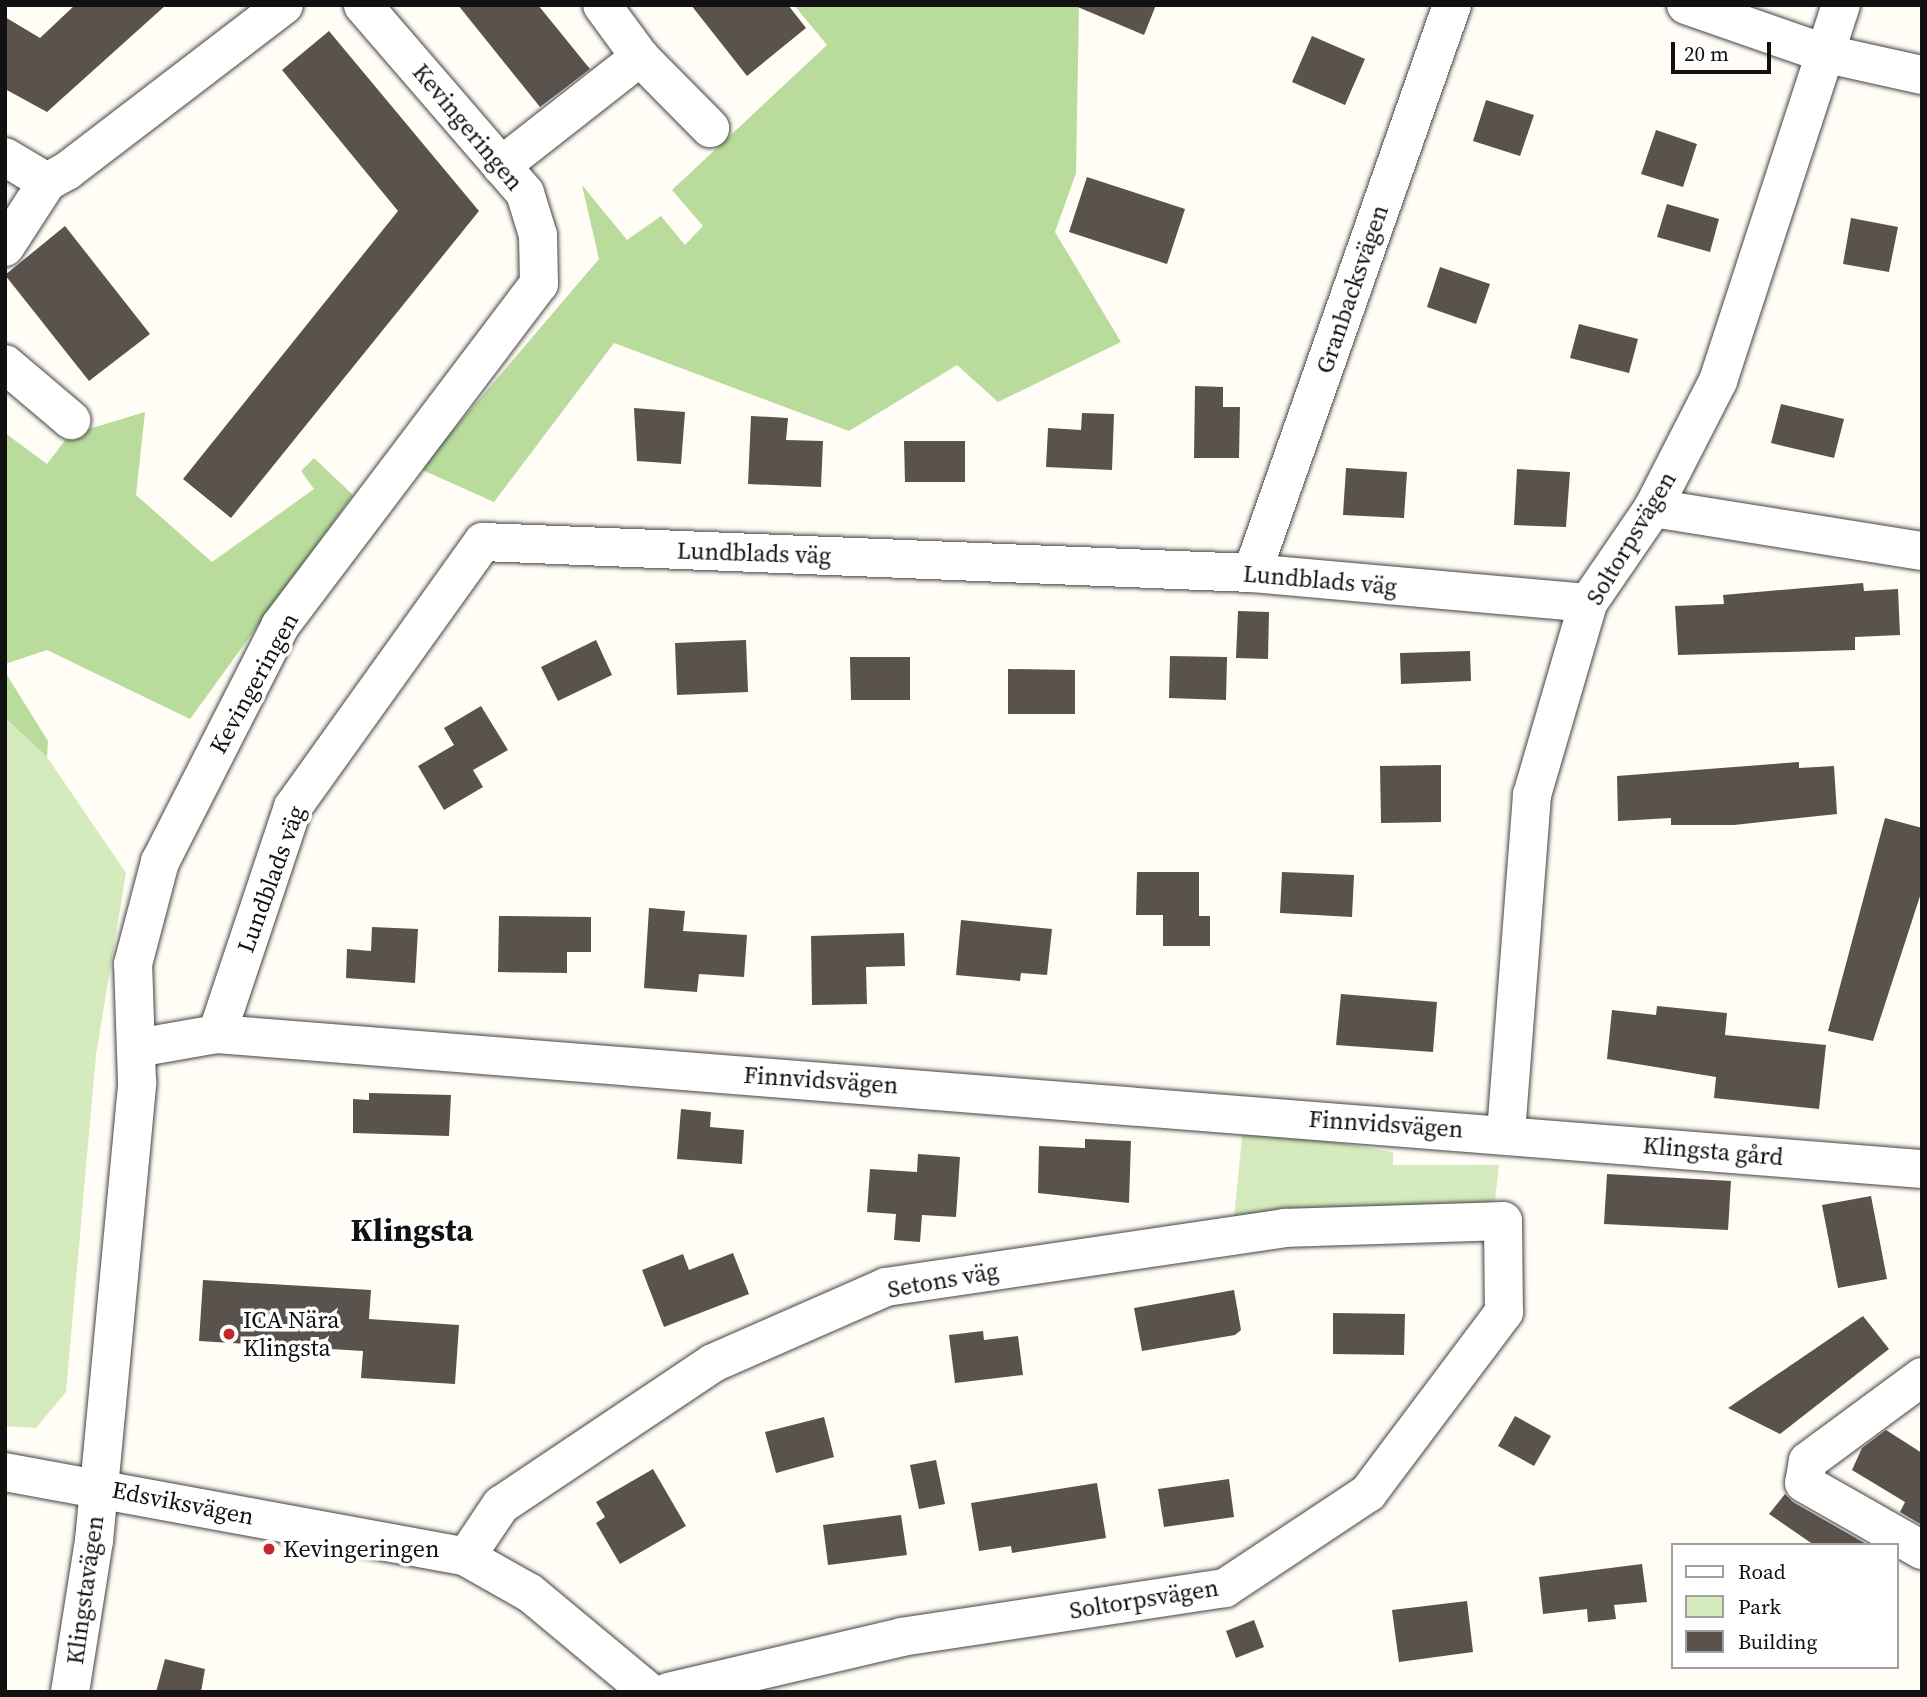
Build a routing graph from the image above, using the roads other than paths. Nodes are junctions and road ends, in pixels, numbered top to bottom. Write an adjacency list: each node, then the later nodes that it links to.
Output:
1 (284, 5): 13 (street)
2 (363, 5): 12 (street, Kevingeringen)
3 (602, 5): 8 (street)
4 (1452, 5): 19 (street, Granbacksvägen)
5 (1686, 5): 7 (street)
6 (1842, 5): 7 (street, Soltorpsvägen)
7 (1827, 54): 9 (street); 17 (street, Soltorpsvägen)
8 (640, 57): 10 (street); 12 (street)
9 (1922, 75)
10 (710, 128)
11 (5, 157): 13 (street)
12 (501, 166): 22 (street, Kevingeringen)
13 (47, 182): 14 (street)
14 (5, 247)
15 (5, 364): 16 (street)
16 (71, 420)
17 (1653, 508): 18 (street); 20 (street, Soltorpsvägen)
18 (1922, 551)
19 (1252, 573): 20 (street, Lundblads väg); 21 (street, Lundblads väg)
20 (1588, 603): 23 (street, Soltorpsvägen)
21 (217, 1034): 22 (street, Finnvidsvägen); 23 (street, Finnvidsvägen)
22 (137, 1048): 28 (street, Kevingeringen)
23 (1506, 1133): 24 (street, Klingsta gård)
24 (1921, 1173)
25 (1503, 1221): 30 (street, Setons väg); 33 (street, Soltorpsvägen)
26 (1922, 1377): 29 (street)
27 (5, 1472): 28 (street, Edsviksvägen)
28 (99, 1487): 30 (street, Edsviksvägen); 31 (street, Klingstavägen)
29 (1922, 1550)
30 (466, 1557): 32 (street, Edsviksvägen)
31 (70, 1692)
32 (649, 1692)
33 (668, 1692)

